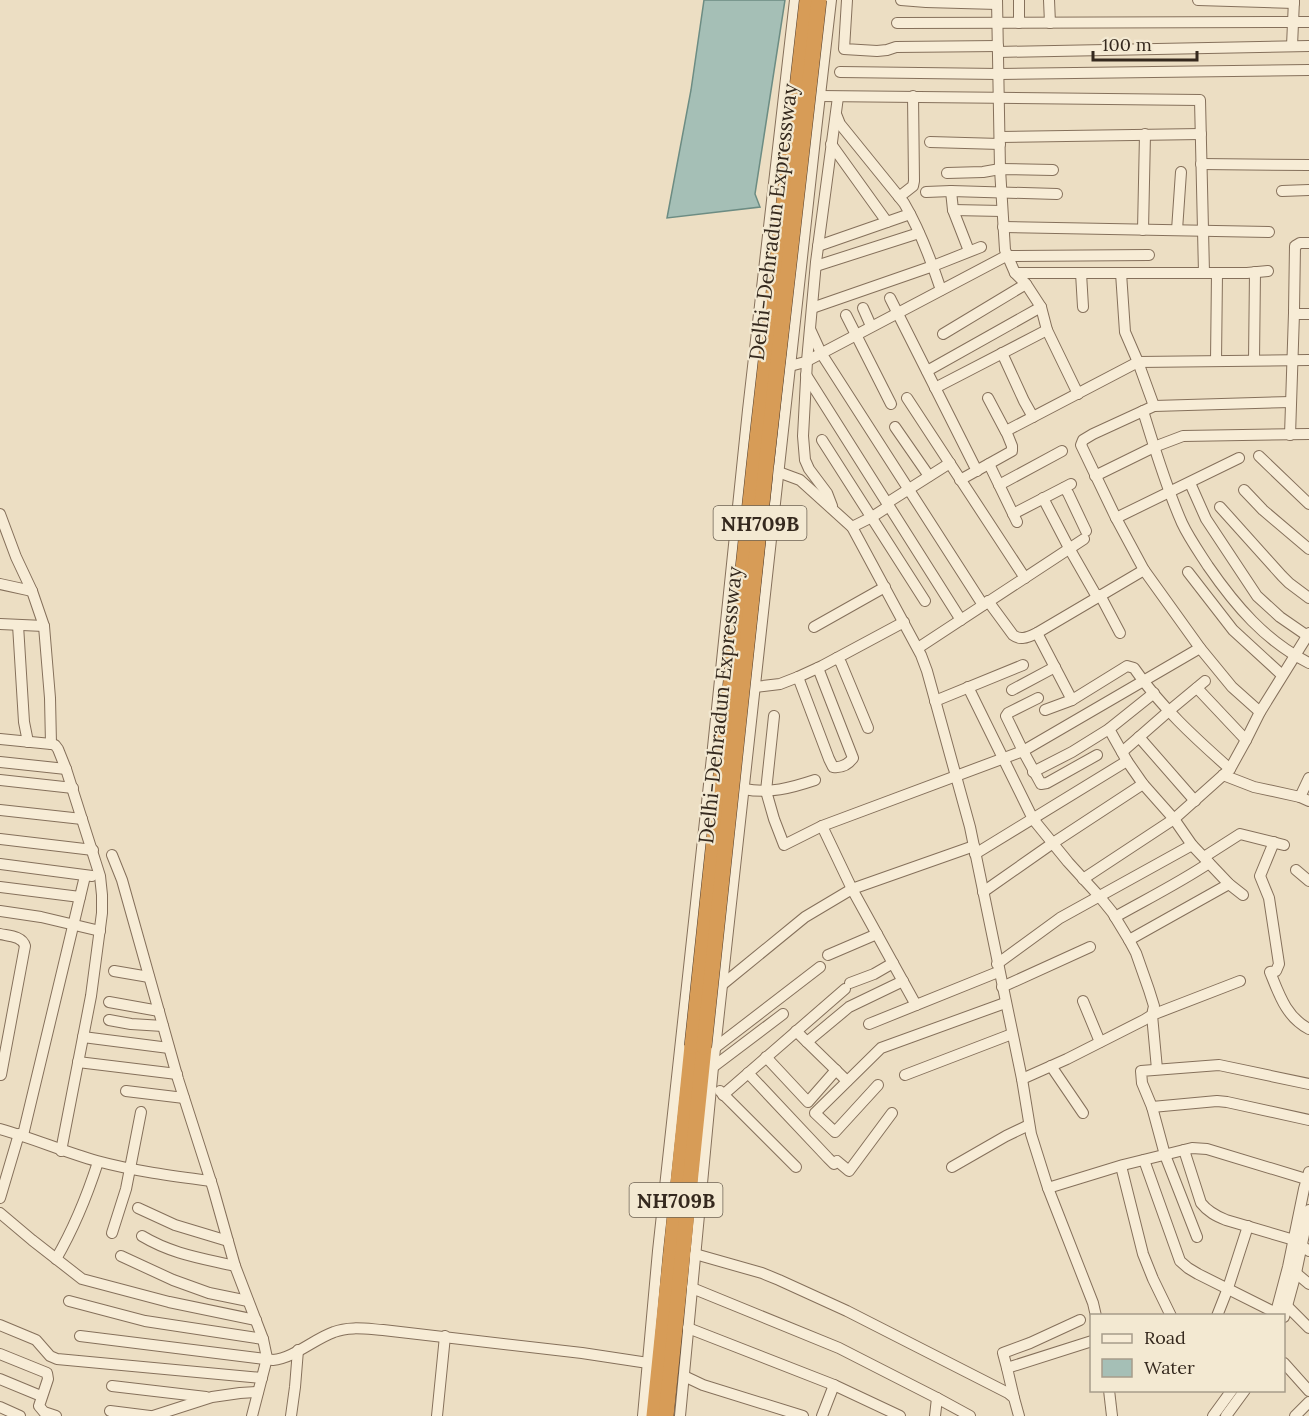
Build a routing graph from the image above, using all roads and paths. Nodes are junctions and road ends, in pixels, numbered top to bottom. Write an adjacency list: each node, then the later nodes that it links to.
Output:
1 (795, 0): 117 (street)
2 (807, 0): 265 (highway, Delhi-Dehradun Expressway / NH709B, bridge)
3 (819, 0): 265 (highway, Delhi-Dehradun Expressway / NH709B, bridge)
4 (831, 0): 14 (street)
5 (847, 0): 14 (street)
6 (901, 0): 11 (street)
7 (1019, 0): 19 (street)
8 (1050, 0): 20 (street)
9 (1198, 0): 10 (street)
10 (1210, 0): 12 (street)
11 (926, 1): 13 (street)
12 (1294, 1): 15 (street)
13 (997, 2): 18 (street)
14 (838, 17): 23 (street); 27 (street)
15 (1293, 22): 16 (street); 20 (street); 21 (street)
16 (1309, 22)
17 (897, 23): 18 (street)
18 (998, 23): 19 (street); 23 (street)
19 (1019, 23): 20 (street)
20 (1050, 23)
21 (1292, 46): 22 (street); 23 (street)
22 (1309, 46)
23 (998, 49): 26 (street)
24 (1309, 70): 26 (street)
25 (840, 72): 26 (street)
26 (999, 74): 29 (street)
27 (830, 96): 28 (street); 30 (street); 97 (street)
28 (913, 96): 29 (street); 48 (street)
29 (999, 97): 32 (street); 33 (street)
30 (836, 113): 35 (street); 48 (street)
31 (1146, 134): 32 (street); 33 (street); 54 (street)
32 (1201, 134): 36 (street)
33 (1000, 141): 34 (street); 38 (street)
34 (930, 142)
35 (831, 144): 52 (street); 60 (street)
36 (1201, 164): 37 (street); 56 (street)
37 (1309, 165)
38 (1000, 169): 39 (street); 41 (street); 46 (street)
39 (1053, 170)
40 (1181, 172): 55 (street)
41 (947, 173)
42 (1309, 190): 44 (street)
43 (951, 191): 45 (street); 46 (street); 49 (street)
44 (1282, 191)
45 (926, 192)
46 (1001, 193): 47 (street); 50 (street)
47 (1058, 194)
48 (899, 197): 51 (street)
49 (953, 210): 50 (street); 62 (street)
50 (1002, 211): 53 (street)
51 (910, 214): 52 (street); 58 (street)
52 (887, 222): 60 (street)
53 (1003, 228): 54 (street); 64 (street)
54 (1143, 230): 55 (street)
55 (1177, 230): 56 (street)
56 (1203, 230): 57 (street); 72 (street)
57 (1269, 232)
58 (919, 233): 65 (street); 66 (street)
59 (1309, 243): 82 (street)
60 (818, 246): 65 (street)
61 (981, 247): 62 (street)
62 (969, 251): 66 (street)
63 (1149, 255): 64 (street)
64 (1006, 256): 69 (street); 75 (street)
65 (816, 266): 79 (street)
66 (933, 266): 75 (street); 79 (street)
67 (1268, 271): 68 (street)
68 (1255, 272): 73 (street); 92 (street)
69 (1015, 273): 70 (street); 74 (street)
70 (1081, 273): 71 (street); 78 (street)
71 (1120, 273): 72 (street); 96 (street)
72 (1204, 273): 73 (street)
73 (1217, 273): 95 (street)
74 (1026, 284): 77 (street); 88 (street)
75 (941, 290): 81 (street)
76 (890, 298): 81 (street)
77 (1041, 307): 87 (street); 98 (street)
78 (1083, 307)
79 (812, 308): 86 (street)
80 (863, 308): 85 (street)
81 (897, 313): 85 (street); 98 (street)
82 (1294, 313): 83 (street); 93 (street)
83 (1309, 314)
84 (846, 315): 89 (street)
85 (872, 326): 89 (street)
86 (810, 329): 90 (street); 97 (street)
87 (1047, 330): 91 (street); 101 (street)
88 (943, 334)
89 (855, 335): 90 (street); 105 (street)
90 (821, 353): 97 (street); 127 (street)
91 (1002, 353): 100 (street); 107 (street)
92 (1254, 360): 93 (street); 95 (street)
93 (1293, 360): 94 (street); 104 (street)
94 (1309, 360)
95 (1216, 361): 96 (street)
96 (1138, 362): 101 (street); 106 (street)
97 (800, 363): 99 (street); 121 (street)
98 (927, 371): 100 (street)
99 (806, 375): 131 (street); 134 (street)
100 (935, 388): 120 (street)
101 (1078, 394): 107 (street)
102 (907, 398): 118 (street)
103 (988, 398): 109 (street)
104 (1291, 402): 106 (street); 111 (street)
105 (891, 404)
106 (1148, 408): 113 (street); 123 (street)
107 (1033, 417): 109 (street)
108 (895, 427): 122 (street)
109 (1006, 432): 119 (street)
110 (1309, 434): 111 (street)
111 (1290, 435): 113 (street)
112 (822, 440): 136 (street)
113 (1154, 447): 123 (street); 129 (street)
114 (1062, 451): 126 (street)
115 (1259, 456): 132 (street)
116 (1239, 458): 125 (street)
117 (742, 463): 121 (street); 326 (street)
118 (950, 463): 122 (street); 124 (street)
119 (989, 464): 120 (street); 126 (street)
120 (977, 471): 124 (street)
121 (783, 473): 134 (street); 171 (street)
122 (929, 476): 127 (street)
123 (1095, 476): 137 (street)
124 (960, 480): 143 (street)
125 (1190, 483): 129 (street); 159 (street)
126 (999, 485): 130 (street)
127 (908, 489): 131 (street); 150 (street)
128 (1244, 490): 140 (street)
129 (1170, 492): 137 (street); 162 (street)
130 (1043, 498): 139 (street); 139 (street)
131 (888, 504): 136 (street); 151 (street)
132 (1309, 504)
133 (1220, 507): 148 (street)
134 (834, 510): 138 (street)
135 (0, 514): 146 (street)
136 (872, 517): 138 (street); 149 (street)
137 (1116, 518): 141 (street)
138 (852, 527): 145 (street)
139 (1069, 548): 143 (street); 147 (street)
140 (1309, 549)
141 (1143, 570): 147 (street); 161 (street)
142 (1188, 572): 168 (street)
143 (1025, 578): 150 (street)
144 (0, 584): 146 (street)
145 (885, 587): 152 (street); 156 (street)
146 (32, 591): 155 (street)
147 (1098, 596): 157 (street); 158 (street)
148 (1309, 598)
149 (925, 601)
150 (986, 603): 151 (street); 157 (street)
151 (961, 620): 160 (street)
152 (904, 622): 160 (street); 163 (street)
153 (0, 624): 154 (street)
154 (18, 625): 155 (street); 187 (street)
155 (44, 626): 188 (street)
156 (814, 627)
157 (1037, 633): 166 (street)
158 (1120, 633)
159 (1308, 635): 162 (street)
160 (918, 648): 177 (street)
161 (1200, 648): 170 (street); 180 (street)
162 (1294, 655): 164 (street); 168 (street)
163 (837, 658): 167 (street); 182 (street)
164 (1309, 663)
165 (1023, 665): 172 (street)
166 (1055, 667): 173 (street); 176 (street)
167 (818, 668): 169 (street); 169 (street)
168 (1282, 675): 180 (street)
169 (798, 677): 171 (street)
170 (1144, 681): 174 (street); 176 (street); 189 (street)
171 (762, 686): 203 (street)
172 (968, 687): 177 (street); 192 (street)
173 (1012, 690)
174 (1154, 693): 179 (street); 183 (street)
175 (1038, 698): 189 (street)
176 (1072, 700): 178 (street)
177 (935, 701): 197 (street)
178 (1045, 710)
179 (1170, 710): 184 (street); 186 (street); 196 (street)
180 (1260, 712): 186 (street)
181 (774, 716): 203 (street)
182 (868, 728)
183 (1109, 729): 191 (street); 195 (street)
184 (1139, 737): 191 (street); 205 (street)
185 (0, 739): 187 (street)
186 (1246, 740): 196 (street)
187 (28, 741): 188 (street)
188 (51, 744): 194 (street)
189 (1023, 751): 192 (street); 195 (street)
190 (1098, 754): 195 (street)
191 (1125, 756): 201 (street); 208 (street)
192 (1004, 759): 197 (street); 208 (street)
193 (0, 762): 194 (street)
194 (66, 769): 202 (street)
195 (1033, 772)
196 (1226, 772): 204 (street); 205 (street)
197 (956, 776): 210 (street); 215 (street)
198 (1309, 778): 204 (street)
199 (0, 780): 202 (street)
200 (815, 780): 203 (street)
201 (1143, 784): 209 (street); 212 (street)
202 (72, 788): 207 (street)
203 (757, 791): 210 (street); 247 (street)
204 (1305, 799)
205 (1195, 801): 209 (street)
206 (0, 810): 207 (street)
207 (82, 819): 214 (street)
208 (1034, 819): 212 (street); 215 (street)
209 (1174, 819): 213 (street); 222 (street)
210 (822, 826): 226 (street)
211 (0, 839): 214 (street)
212 (1053, 843): 222 (street); 227 (street)
213 (1192, 845): 217 (street); 229 (street)
214 (93, 850): 221 (street)
215 (974, 850): 226 (street); 227 (street)
216 (112, 855): 244 (street)
217 (1207, 860): 224 (street); 232 (street); 259 (street)
218 (0, 864): 220 (street)
219 (1296, 870): 223 (street)
220 (85, 876): 221 (street); 230 (street)
221 (100, 876): 234 (street)
222 (1083, 879): 229 (street)
223 (1309, 881)
224 (1229, 884): 228 (street); 237 (street)
225 (0, 887): 230 (street)
226 (852, 888): 236 (street); 247 (street)
227 (983, 892): 242 (street)
228 (1243, 895)
229 (1099, 896): 232 (street); 242 (street)
230 (80, 897): 233 (street)
231 (0, 911): 233 (street)
232 (1115, 917): 237 (street)
233 (73, 924): 234 (street); 292 (street)
234 (100, 930): 262 (street)
235 (0, 934): 275 (street)
236 (877, 934): 239 (street); 240 (street)
237 (1129, 940): 255 (street)
238 (1090, 947): 248 (street)
239 (828, 955)
240 (893, 963): 245 (street); 260 (street)
241 (820, 967): 265 (street)
242 (998, 968): 248 (street); 252 (street)
243 (114, 971): 244 (street)
244 (149, 977): 253 (street)
245 (903, 981): 252 (street); 263 (street)
246 (1240, 981): 255 (street)
247 (723, 984): 265 (street)
248 (1002, 987): 251 (street)
249 (1083, 1001): 264 (street)
250 (109, 1002): 253 (street)
251 (1005, 1003): 261 (street); 278 (street)
252 (916, 1005): 257 (street)
253 (159, 1011): 258 (street)
254 (783, 1014): 270 (street)
255 (1152, 1015): 264 (street); 271 (street)
256 (109, 1020): 258 (street)
257 (869, 1024)
258 (163, 1026): 266 (street)
259 (1309, 1029)
260 (796, 1031): 263 (street); 267 (street)
261 (1012, 1034): 276 (street); 277 (street)
262 (83, 1037): 266 (street); 268 (street)
263 (807, 1042): 272 (street)
264 (1100, 1042): 269 (street)
265 (704, 1047): 270 (street); 326 (highway, Delhi-Dehradun Expressway / NH709B); 343 (highway, Delhi-Dehradun Expressway / NH709B)
266 (169, 1048): 274 (street)
267 (766, 1058): 272 (street); 273 (street)
268 (78, 1062): 274 (street); 294 (street)
269 (1051, 1066): 277 (street); 288 (street)
270 (713, 1067): 279 (street)
271 (1157, 1069): 280 (street); 285 (street)
272 (836, 1070): 278 (street)
273 (748, 1073): 283 (street); 287 (street)
274 (177, 1074): 284 (street)
275 (1, 1075)
276 (905, 1075)
277 (1022, 1079): 290 (street)
278 (847, 1081): 281 (street)
279 (712, 1082): 283 (street); 316 (street)
280 (1309, 1084)
281 (878, 1085)
282 (126, 1091): 284 (street)
283 (723, 1095): 300 (street)
284 (184, 1098): 303 (street)
285 (1152, 1107): 289 (street); 295 (street)
286 (141, 1112): 302 (street)
287 (892, 1113)
288 (1083, 1113)
289 (1309, 1120)
290 (1029, 1125): 301 (street); 305 (street)
291 (0, 1129): 292 (street)
292 (21, 1135): 294 (street); 296 (street)
293 (1184, 1150): 295 (street); 304 (street); 310 (street)
294 (61, 1151): 298 (street)
295 (1165, 1155): 297 (street); 313 (street)
296 (6, 1159): 306 (street)
297 (1144, 1160): 299 (street); 323 (street)
298 (98, 1162): 302 (street); 318 (street)
299 (1121, 1166): 305 (street); 329 (street)
300 (796, 1167)
301 (952, 1167)
302 (130, 1169): 303 (street); 311 (street)
303 (211, 1181): 314 (street)
304 (1307, 1184): 315 (street)
305 (1048, 1188): 328 (street)
306 (0, 1198)
307 (138, 1208): 314 (street)
308 (1309, 1210): 315 (street)
309 (0, 1213): 318 (street)
310 (1248, 1226): 315 (street); 323 (street)
311 (112, 1233)
312 (142, 1236): 319 (street)
313 (1197, 1237)
314 (228, 1241): 319 (street)
315 (1301, 1246): 320 (street)
316 (695, 1254): 322 (street); 359 (street)
317 (121, 1256): 325 (street)
318 (56, 1259): 331 (street)
319 (235, 1266): 325 (street)
320 (1292, 1270): 321 (street); 327 (street)
321 (1309, 1284)
322 (692, 1288): 334 (street); 358 (street)
323 (1228, 1288): 327 (street); 330 (street)
324 (69, 1301): 338 (street)
325 (248, 1301): 331 (street)
326 (658, 1309): 343 (highway, Delhi-Dehradun Expressway / NH709B)
327 (1280, 1311): 335 (street)
328 (1096, 1314)
329 (1170, 1314)
330 (1218, 1314)
331 (256, 1320): 338 (street)
332 (1080, 1320): 345 (street)
333 (0, 1325): 347 (street)
334 (688, 1328): 346 (street); 349 (street)
335 (1309, 1328)
336 (80, 1336): 342 (street)
337 (445, 1336): 340 (street); 343 (street); 368 (street)
338 (262, 1339): 342 (street)
339 (1090, 1342): 345 (street)
340 (298, 1350): 342 (street); 367 (street)
341 (0, 1354): 356 (street)
342 (267, 1358): 347 (street)
343 (655, 1359): 369 (street); 370 (highway, Delhi-Dehradun Expressway / NH709B); 371 (highway, Delhi-Dehradun Expressway / NH709B)
344 (1285, 1364): 351 (street)
345 (1007, 1368): 359 (street)
346 (684, 1376): 372 (street); 373 (street)
347 (262, 1378): 352 (street)
348 (0, 1379): 356 (street)
349 (834, 1385): 374 (street); 375 (street)
350 (112, 1386): 357 (street)
351 (1309, 1391)
352 (258, 1392): 357 (street); 366 (street)
353 (1109, 1392): 379 (street)
354 (1231, 1392): 380 (street)
355 (1244, 1392): 381 (street)
356 (41, 1396): 364 (street)
357 (212, 1397): 365 (street)
358 (937, 1398): 376 (street); 377 (street)
359 (1014, 1398): 378 (street)
360 (1309, 1402): 382 (street)
361 (0, 1407): 363 (street)
362 (110, 1411): 365 (street)
363 (20, 1416)
364 (56, 1416)
365 (151, 1416)
366 (252, 1416)
367 (291, 1416)
368 (436, 1416)
369 (643, 1416)
370 (654, 1416)
371 (666, 1416)
372 (680, 1416)
373 (803, 1416)
374 (822, 1416)
375 (900, 1416)
376 (935, 1416)
377 (970, 1416)
378 (1019, 1416)
379 (1112, 1416)
380 (1213, 1416)
381 (1226, 1416)
382 (1295, 1416)

